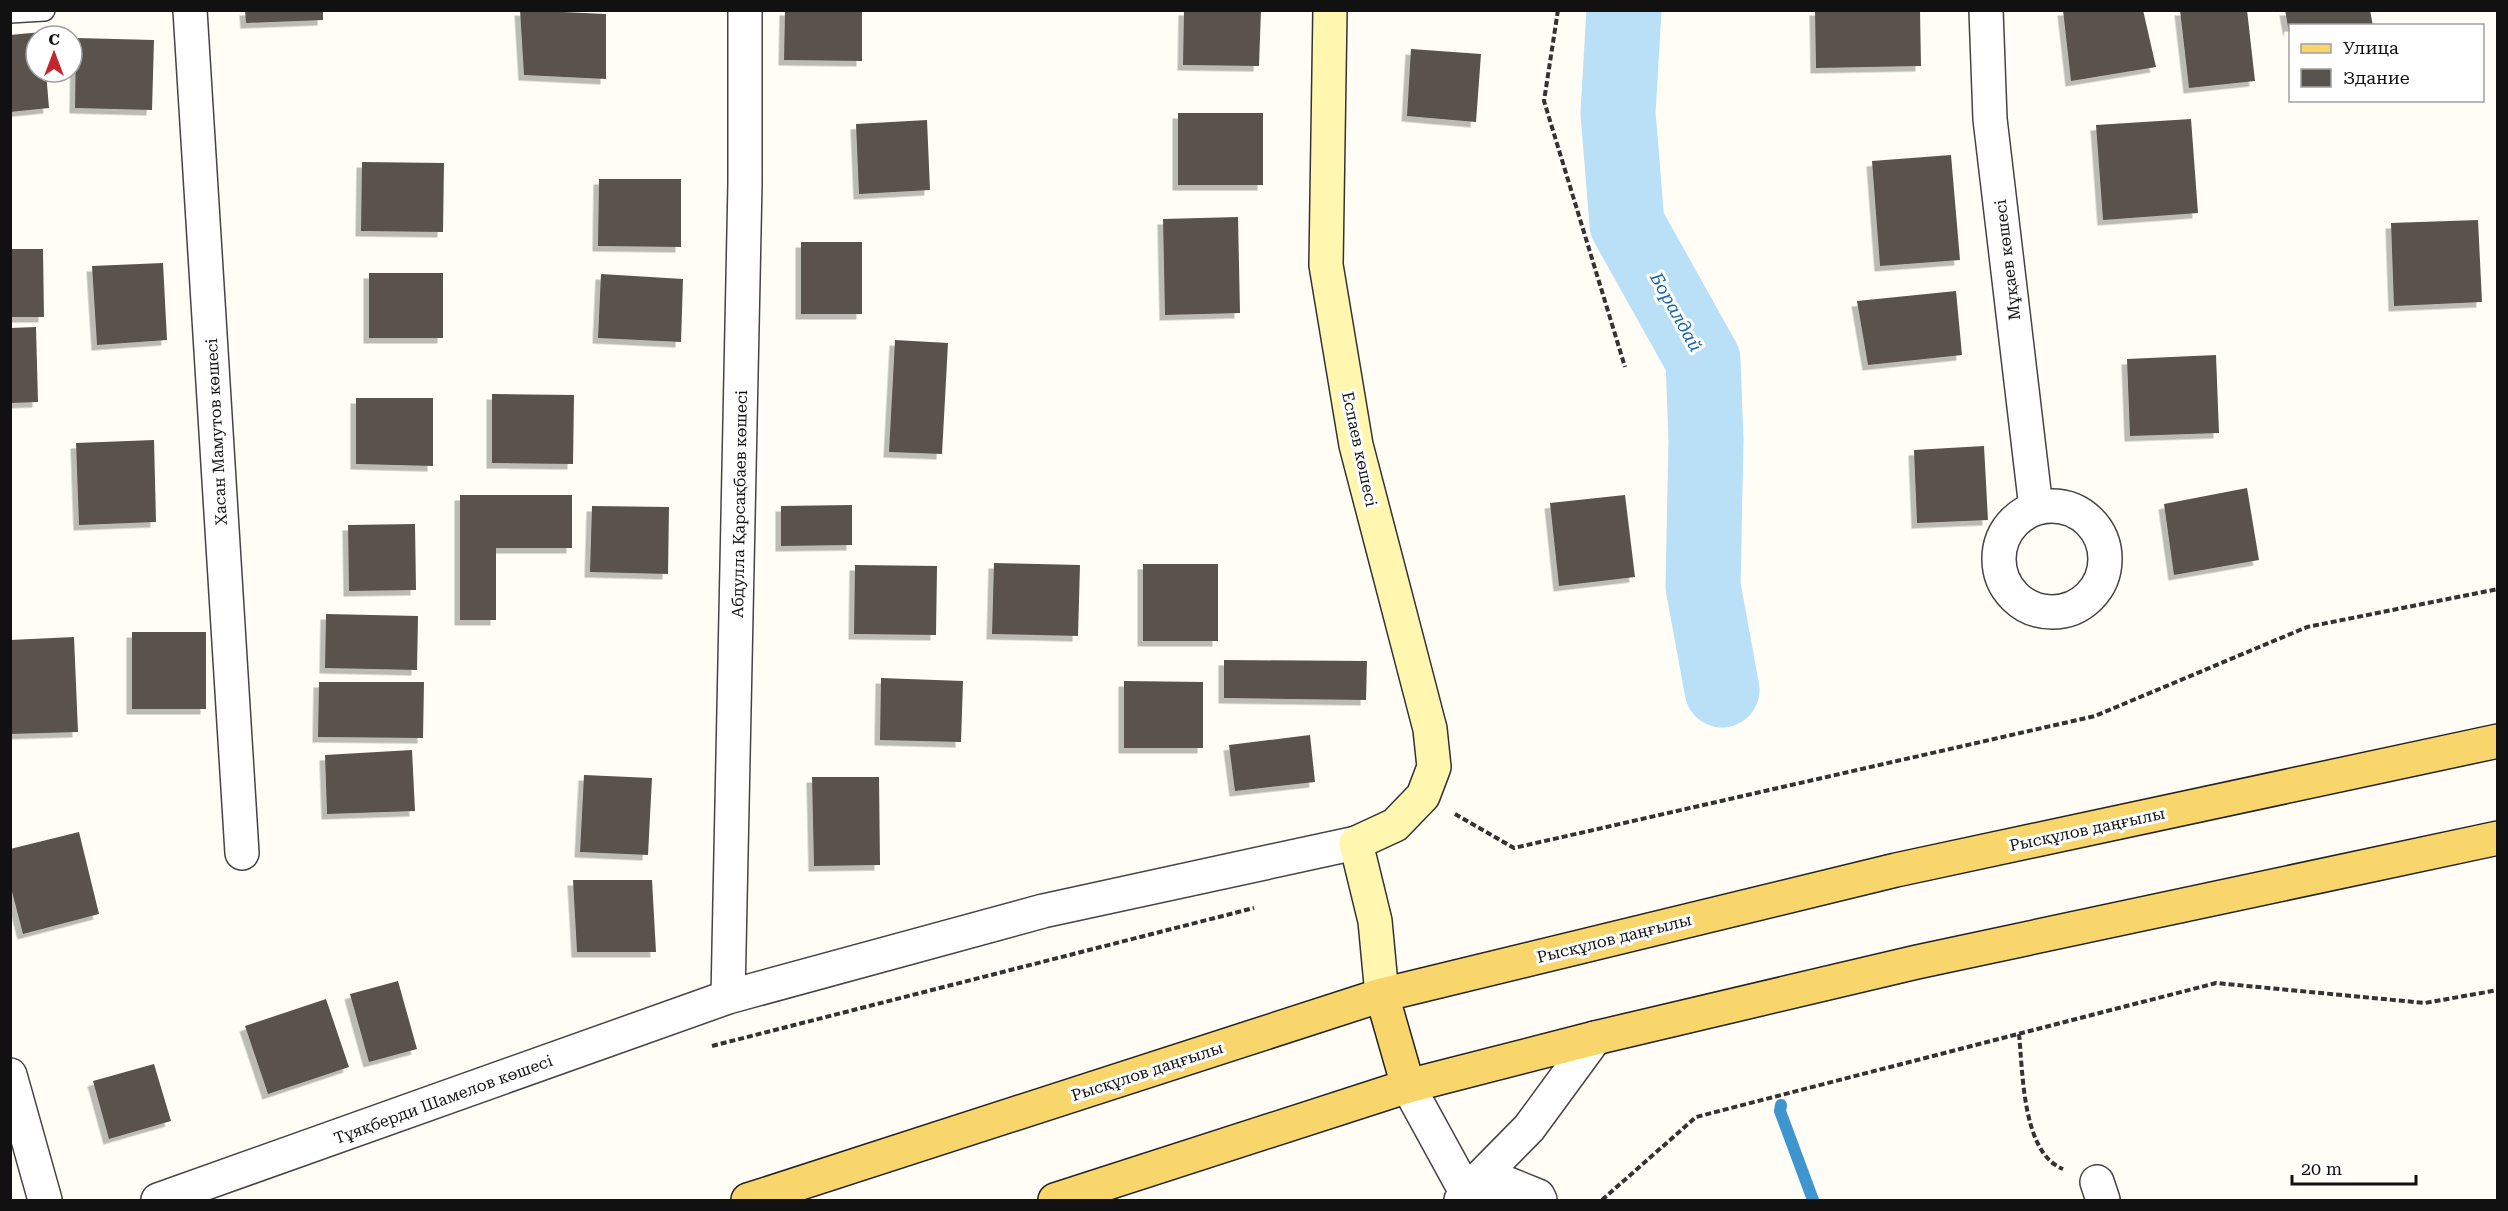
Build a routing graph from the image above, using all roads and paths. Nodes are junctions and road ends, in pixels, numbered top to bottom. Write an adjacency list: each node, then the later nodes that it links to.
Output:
1 (45, 10): 7 (lane)
2 (190, 10): 17 (street, Хасан Мамутов көшесі)
3 (745, 10): 21 (street, Абдулла Қарсақбаев көшесі)
4 (1330, 10): 12 (street, Еспаев көшесі)
5 (1558, 10): 8 (path)
6 (1986, 10): 9 (street, Мұқаев көшесі)
7 (10, 12)
8 (1625, 367)
9 (2036, 508)
10 (2498, 590): 13 (path)
11 (2498, 741): 20 (main road, Рысқұлов даңғылы)
12 (1423, 796): 13 (path); 16 (street, Еспаев көшесі)
13 (1457, 815): 14 (path)
14 (1448, 822)
15 (2498, 838): 23 (main road)
16 (1356, 843): 20 (street); 21 (street, Тұяқберди Шамелов көшесі)
17 (242, 853)
18 (1254, 907): 24 (path)
19 (2498, 990): 22 (path)
20 (1382, 995): 26 (main road); 31 (main road, Рысқұлов даңғылы)
21 (728, 997): 30 (street, Тұяқберди Шамелов көшесі)
22 (2019, 1034): 27 (path); 34 (path)
23 (1596, 1038): 26 (main road); 28 (street)
24 (701, 1049)
25 (10, 1075): 29 (street)
26 (1408, 1086): 28 (street); 32 (main road)
27 (2100, 1191)
28 (1464, 1196): 33 (street)
29 (45, 1200)
30 (158, 1200)
31 (748, 1200)
32 (1054, 1200)
33 (1540, 1200)
34 (1602, 1200)

